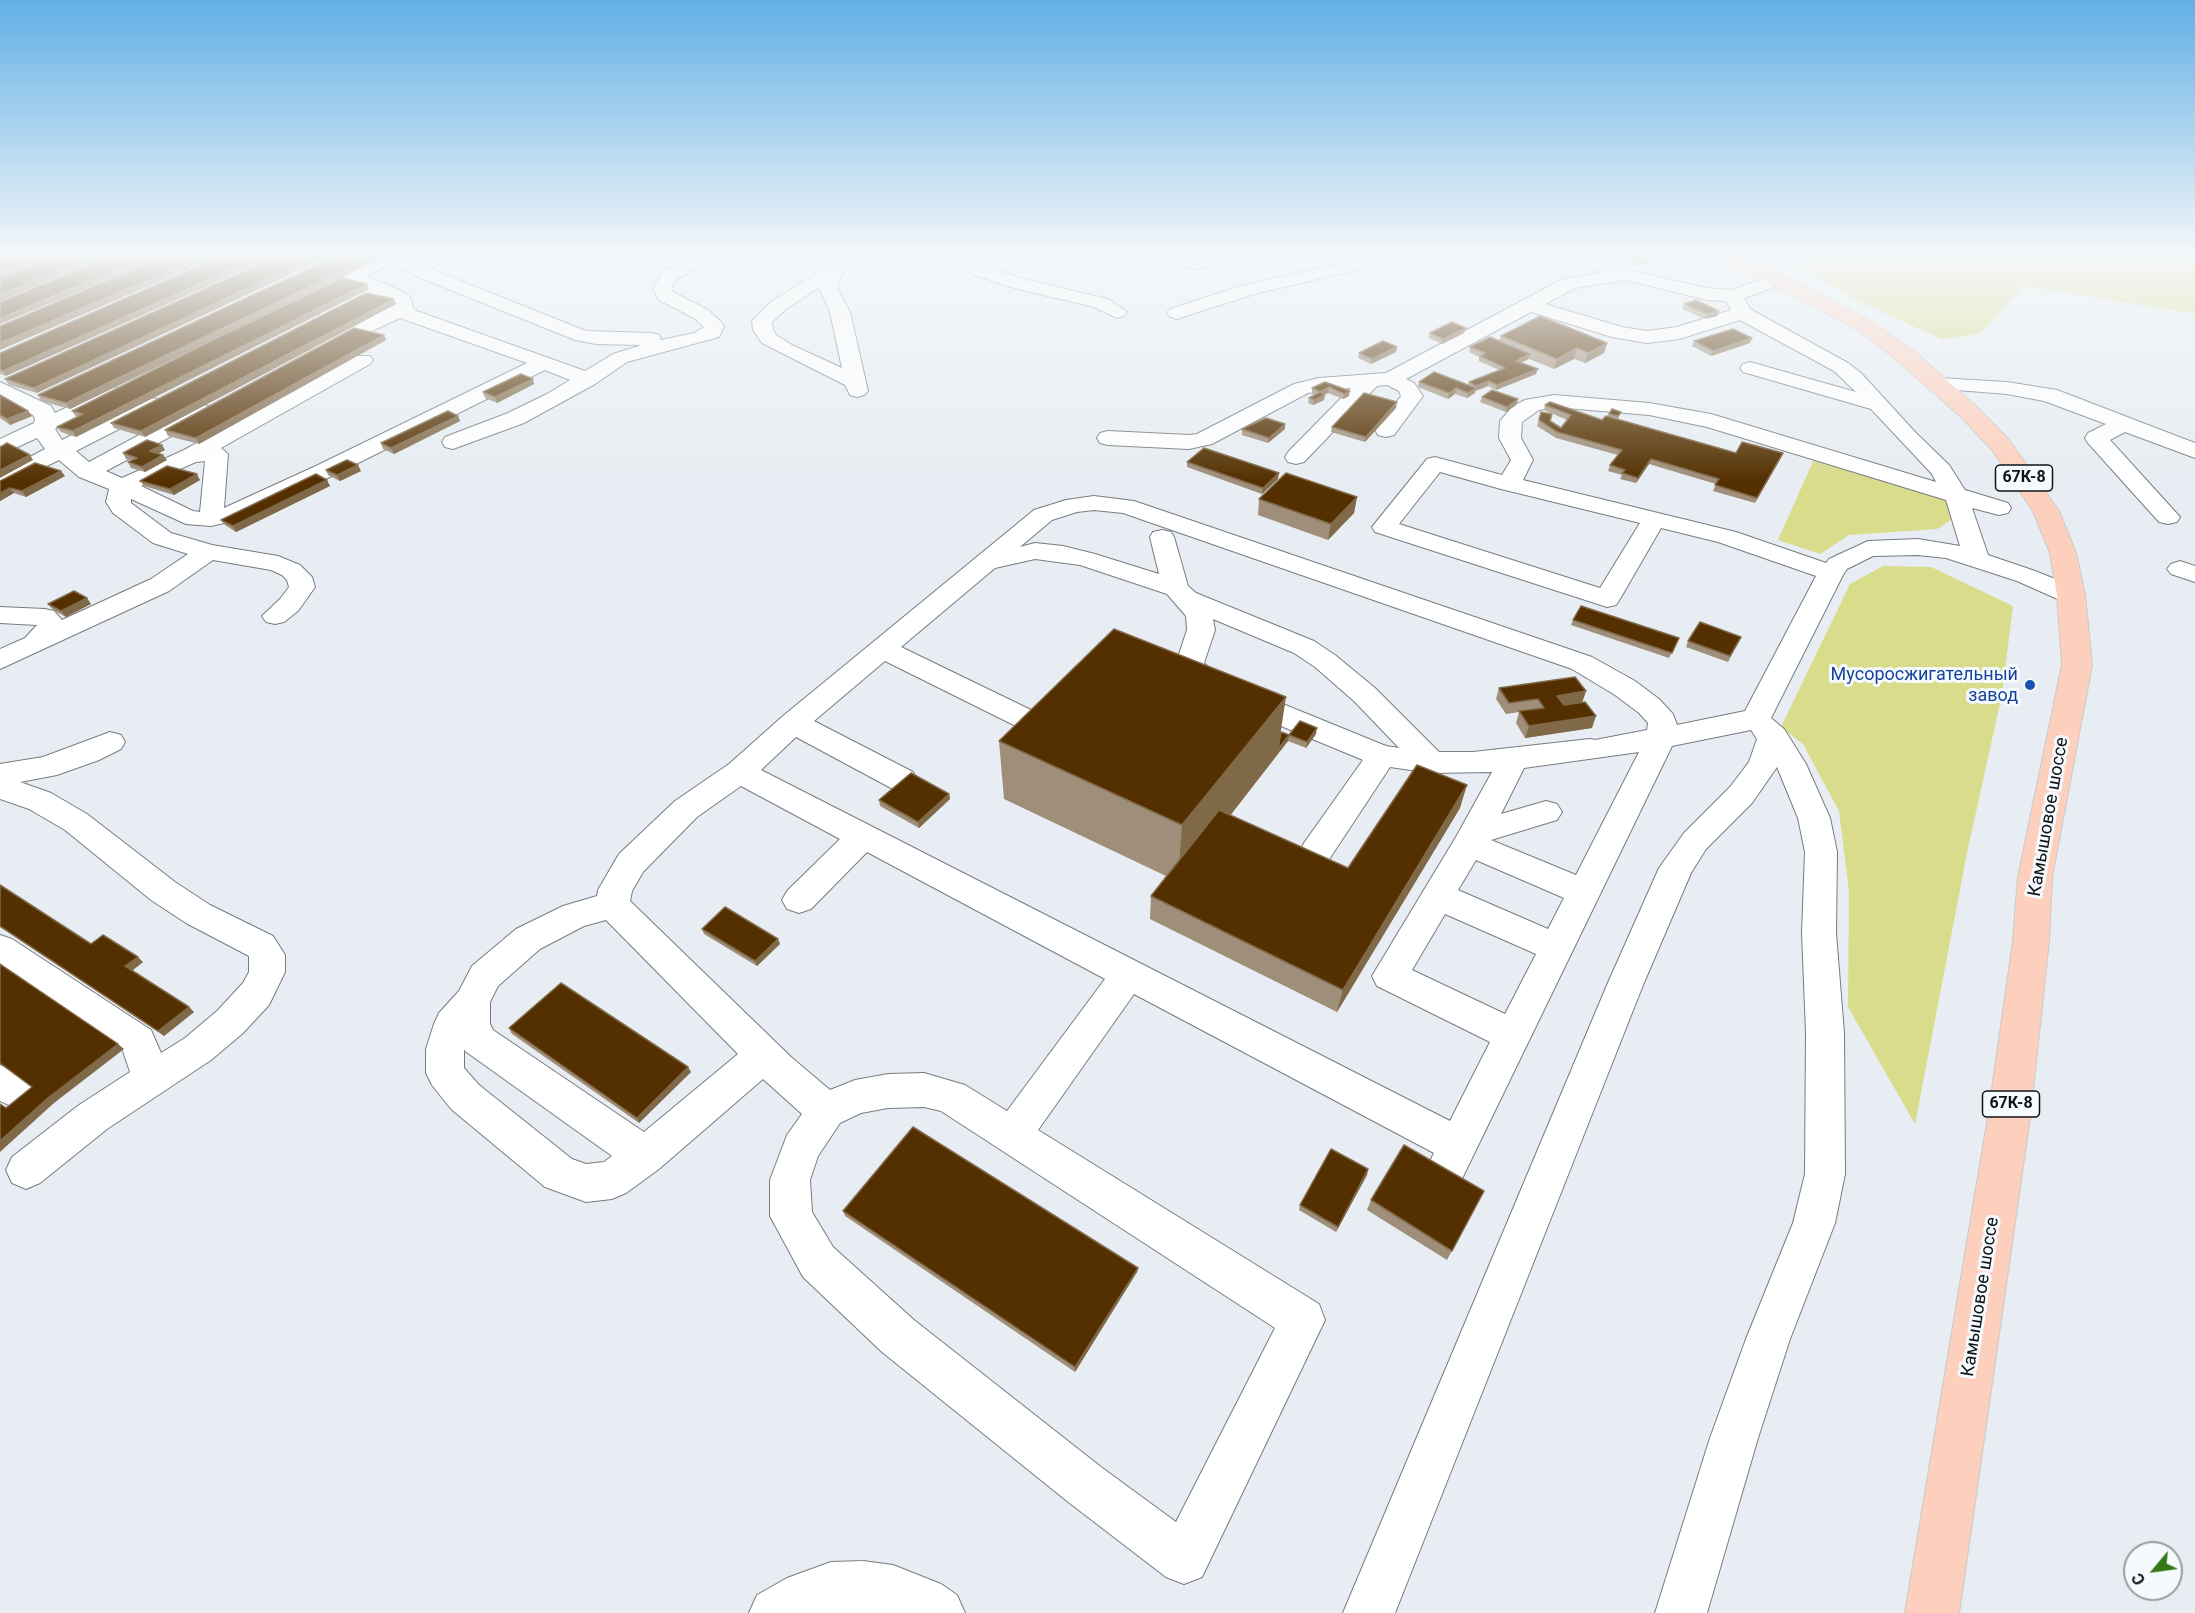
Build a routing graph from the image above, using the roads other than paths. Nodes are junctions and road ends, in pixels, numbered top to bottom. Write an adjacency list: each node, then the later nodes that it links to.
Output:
1 (354, 330): 14 (lane)
2 (453, 330): 16 (lane)
3 (568, 330): 13 (lane)
4 (713, 330): 13 (lane)
5 (763, 330): 6 (lane)
6 (844, 330)
7 (1479, 330): 20 (lane)
8 (1615, 330): 9 (lane)
9 (1686, 330)
10 (1741, 330): 18 (lane)
11 (1780, 330): 18 (lane)
12 (1871, 330): 23 (main road, Камышовое шоссе / 67К-8)
13 (682, 342): 19 (lane)
14 (300, 358)
15 (363, 360): 37 (lane)
16 (544, 362): 19 (lane); 46 (lane)
17 (1750, 368): 28 (lane)
18 (1854, 377): 28 (lane)
19 (588, 380): 33 (lane)
20 (1380, 380): 31 (lane); 32 (lane); 38 (lane)
21 (4, 382): 26 (lane)
22 (129, 384): 30 (lane)
23 (1939, 384): 29 (lane); 54 (main road, Камышовое шоссе / 67К-8)
24 (49, 390): 26 (lane)
25 (166, 396): 35 (lane)
26 (27, 400): 30 (lane)
27 (221, 401): 39 (lane)
28 (1879, 405): 43 (lane)
29 (2124, 424): 36 (lane); 45 (lane)
30 (43, 428): 34 (lane); 35 (lane)
31 (1386, 430)
32 (1108, 438)
33 (453, 441)
34 (0, 448)
35 (61, 450): 39 (lane); 40 (lane)
36 (2195, 451)
37 (192, 455): 42 (lane); 46 (lane)
38 (1296, 457)
39 (87, 472): 42 (lane)
40 (0, 482)
41 (1509, 484): 43 (lane); 47 (lane); 47 (lane)
42 (122, 486): 46 (lane); 49 (lane)
43 (1957, 497): 44 (lane); 50 (lane)
44 (2000, 508)
45 (2168, 518)
46 (211, 519)
47 (1654, 519): 52 (lane)
48 (1162, 537): 53 (lane)
49 (208, 552): 56 (lane); 57 (lane)
50 (1977, 560): 52 (lane); 54 (lane)
51 (985, 563): 53 (lane); 58 (lane); 63 (lane)
52 (1831, 573): 61 (lane)
53 (1182, 594): 65 (lane); 67 (lane)
54 (2071, 595): 97 (main road, Камышовое шоссе / 67К-8)
55 (0, 615): 57 (lane)
56 (274, 616)
57 (35, 643): 59 (lane)
58 (883, 649): 60 (lane); 62 (lane)
59 (0, 660)
60 (793, 723): 68 (lane); 70 (lane)
61 (1765, 728): 63 (lane); 95 (lane); 96 (lane)
62 (1054, 733)
63 (1661, 738): 66 (lane); 76 (lane)
64 (110, 742): 69 (lane)
65 (1382, 756): 67 (lane); 75 (lane)
66 (1514, 759): 67 (lane); 74 (lane)
67 (1431, 762)
68 (740, 772): 73 (lane); 79 (lane)
69 (0, 775)
70 (902, 780)
71 (0, 787): 86 (lane)
72 (1546, 812): 74 (lane)
73 (862, 836): 78 (lane); 82 (lane)
74 (1472, 839): 76 (lane); 77 (lane)
75 (1316, 852)
76 (1586, 893): 80 (lane)
77 (1438, 896): 80 (lane); 84 (lane)
78 (799, 900)
79 (613, 905): 83 (lane); 85 (lane)
80 (1558, 948): 84 (lane)
81 (0, 949): 86 (lane)
82 (1130, 975): 88 (lane); 89 (lane)
83 (472, 1002): 90 (lane); 90 (lane)
84 (1514, 1036): 89 (lane)
85 (764, 1055): 87 (lane); 90 (lane)
86 (152, 1080): 91 (lane)
87 (826, 1112): 88 (lane); 88 (lane)
88 (1012, 1136)
89 (1459, 1146): 92 (lane)
90 (645, 1156)
91 (26, 1170)
92 (1442, 1178)
93 (775, 1613): 94 (lane)
94 (939, 1613)
95 (1369, 1613)
96 (1681, 1613)
97 (1932, 1613)

